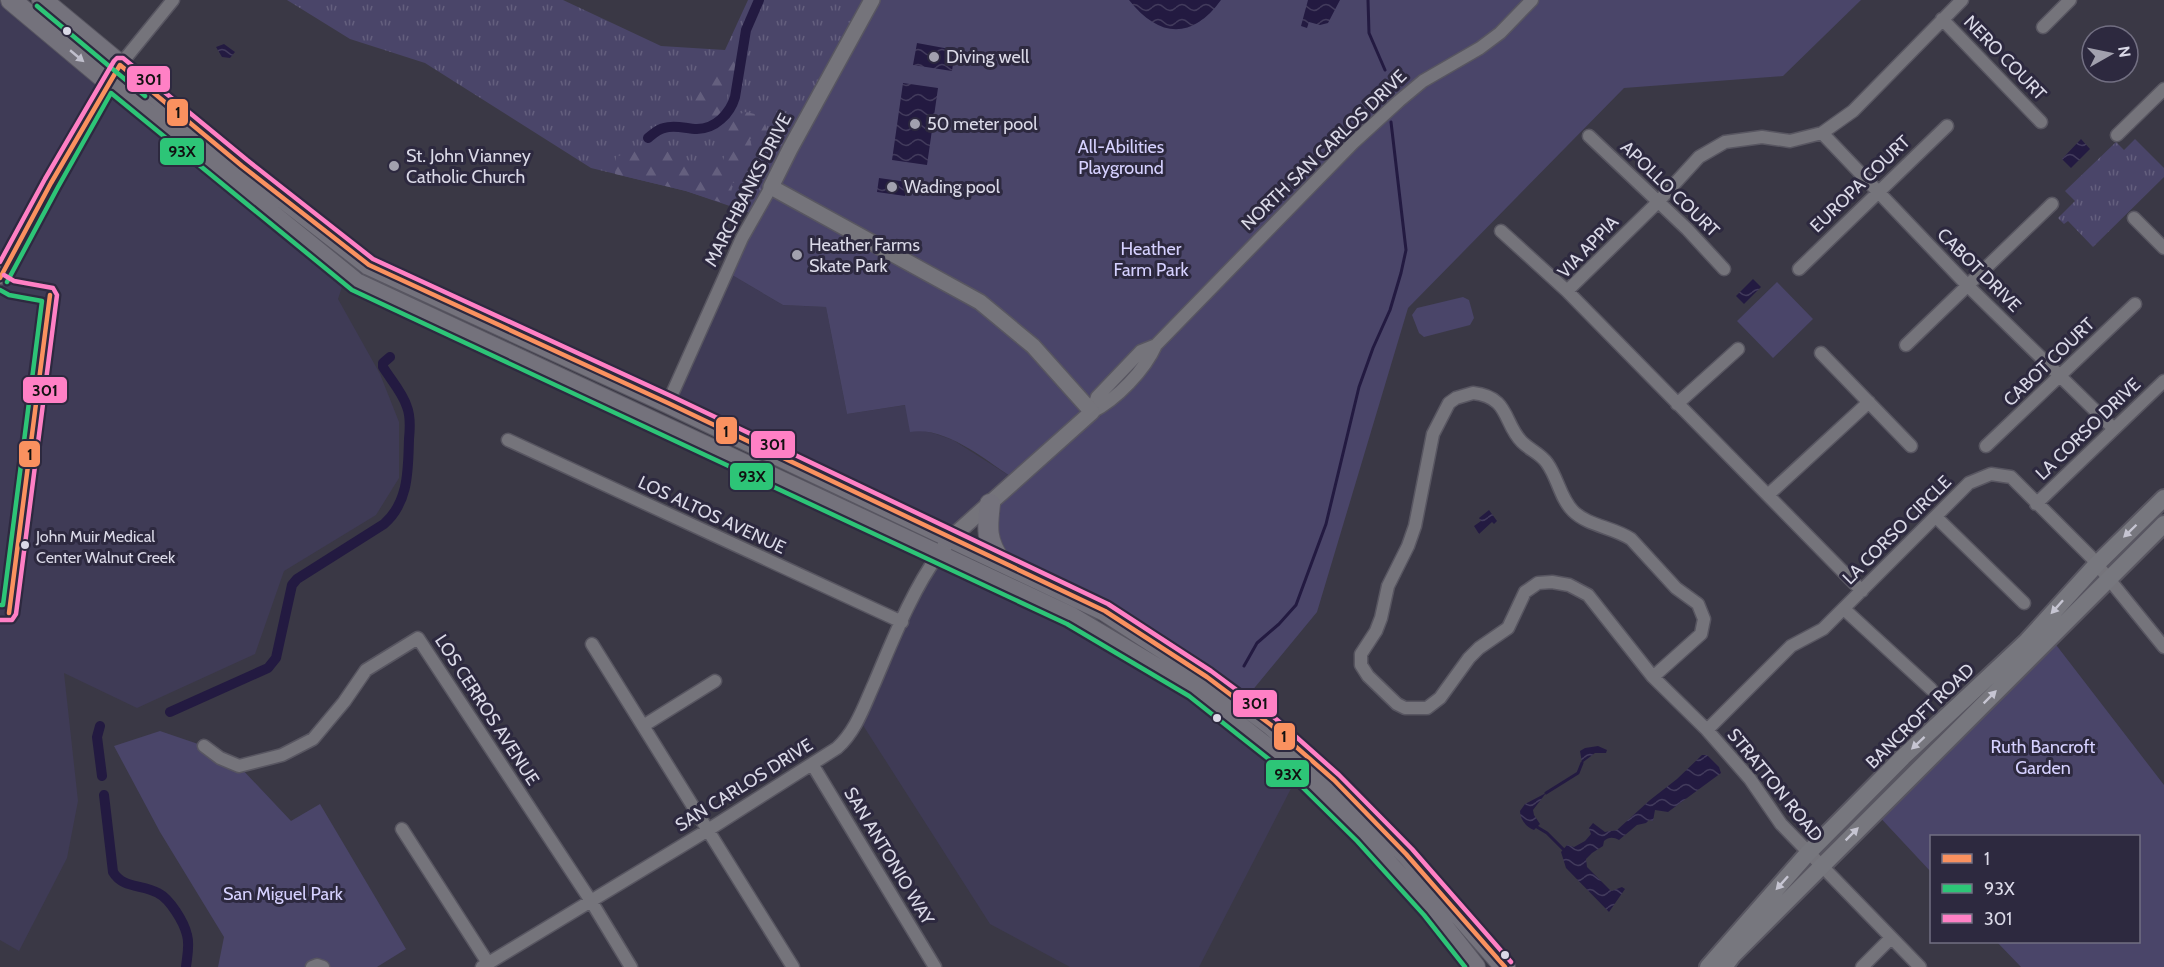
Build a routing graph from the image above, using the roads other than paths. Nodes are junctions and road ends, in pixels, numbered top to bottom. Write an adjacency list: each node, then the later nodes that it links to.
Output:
1 (11, 0): 11 (highway, one-way to 11)
2 (42, 0): 10 (highway)
3 (173, 0): 10 (street)
4 (872, 0): 18 (street, MARCHBANKS DRIVE)
5 (1532, 0): 39 (street, NORTH SAN CARLOS DRIVE)
6 (1962, 0): 8 (street, VIA APPIA)
7 (2070, 0): 9 (street)
8 (1942, 19): 13 (street, NERO COURT); 15 (street, VIA APPIA)
9 (2043, 27)
10 (120, 65): 11 (street); 37 (highway)
11 (109, 82): 27 (street); 51 (highway)
12 (2164, 89): 16 (street)
13 (2041, 122)
14 (1947, 126): 19 (street, EUROPA COURT)
15 (1822, 133): 19 (street, CABOT DRIVE); 20 (street, VIA APPIA)
16 (2117, 135)
17 (1589, 136): 20 (street, APOLLO COURT)
18 (771, 187): 37 (street, MARCHBANKS DRIVE); 39 (street)
19 (1878, 192): 26 (street, EUROPA COURT); 28 (street, CABOT DRIVE)
20 (1658, 202): 25 (street, APOLLO COURT); 29 (street, VIA APPIA)
21 (2052, 204): 28 (street)
22 (2134, 218): 24 (street)
23 (1501, 231): 29 (street)
24 (2164, 248)
25 (1724, 269)
26 (1799, 269)
27 (0, 278)
28 (1968, 286): 31 (street); 34 (street, CABOT DRIVE)
29 (1567, 291): 38 (street, VIA APPIA)
30 (2135, 304): 34 (street, CABOT COURT)
31 (1906, 345)
32 (1738, 349): 38 (street)
33 (1821, 353): 36 (street)
34 (2060, 377): 40 (street, CABOT DRIVE); 43 (street, CABOT COURT)
35 (2164, 381): 40 (street, LA CORSO DRIVE)
36 (1869, 402): 42 (street); 44 (street)
37 (668, 403): 50 (highway)
38 (1677, 404): 44 (street, VIA APPIA)
39 (1092, 412): 46 (street, NORTH SAN CARLOS DRIVE)
40 (2113, 429): 47 (street, LA CORSO DRIVE)
41 (508, 440): 58 (street, LOS ALTOS AVENUE)
42 (1911, 446)
43 (1986, 446)
44 (1768, 495): 55 (street, VIA APPIA)
45 (2164, 498): 53 (main road, BANCROFT ROAD, one-way to 53)
46 (990, 504): 50 (street, NORTH SAN CARLOS DRIVE); 52 (highway)
47 (2036, 504): 48 (street, LA CORSO CIRCLE); 53 (street, LA CORSO CIRCLE)
48 (1936, 517): 55 (street, LA CORSO CIRCLE); 56 (street)
49 (2164, 524): 54 (main road, BANCROFT ROAD)
50 (951, 538): 51 (street, NORTH SAN CARLOS DRIVE); 52 (highway)
51 (939, 554): 58 (street, SAN CARLOS DRIVE); 61 (highway)
52 (1001, 562): 62 (highway)
53 (2097, 564): 54 (street, LA CORSO CIRCLE); 72 (main road, BANCROFT ROAD, one-way to 72)
54 (2108, 578): 60 (street, LA CORSO CIRCLE); 73 (main road, BANCROFT ROAD, one-way to 54)
55 (1862, 591): 57 (street, LA CORSO CIRCLE)
56 (2024, 603)
57 (1844, 609): 65 (street); 67 (street)
58 (902, 622): 69 (street, SAN CARLOS DRIVE)
59 (592, 644): 66 (street)
60 (2164, 647)
61 (1138, 656): 62 (highway); 82 (highway)
62 (1203, 674): 83 (highway)
63 (1653, 677): 63 (street, STRATTON ROAD); 67 (street, STRATTON ROAD)
64 (715, 681): 66 (street)
65 (1931, 689)
66 (643, 726): 71 (street)
67 (1707, 730): 72 (street, STRATTON ROAD)
68 (204, 746): 74 (street, LOS CERROS AVENUE)
69 (812, 764): 71 (street, SAN CARLOS DRIVE); 81 (street, SAN ANTONIO WAY)
70 (402, 828): 76 (street)
71 (708, 830): 74 (street, SAN CARLOS DRIVE); 80 (street)
72 (1808, 854): 73 (street, STRATTON ROAD); 84 (main road, BANCROFT ROAD, one-way to 84)
73 (1820, 866): 75 (street, STRATTON ROAD); 85 (main road, BANCROFT ROAD)
74 (591, 902): 76 (street, SAN CARLOS DRIVE); 79 (street, LOS CERROS AVENUE)
75 (1891, 938): 86 (street); 87 (street, STRATTON ROAD)
76 (485, 965)
77 (312, 967): 78 (street)
78 (323, 967)
79 (631, 967)
80 (793, 967)
81 (935, 967)
82 (1475, 967)
83 (1505, 967)
84 (1708, 967)
85 (1724, 967)
86 (1862, 967)
87 (1920, 967)

